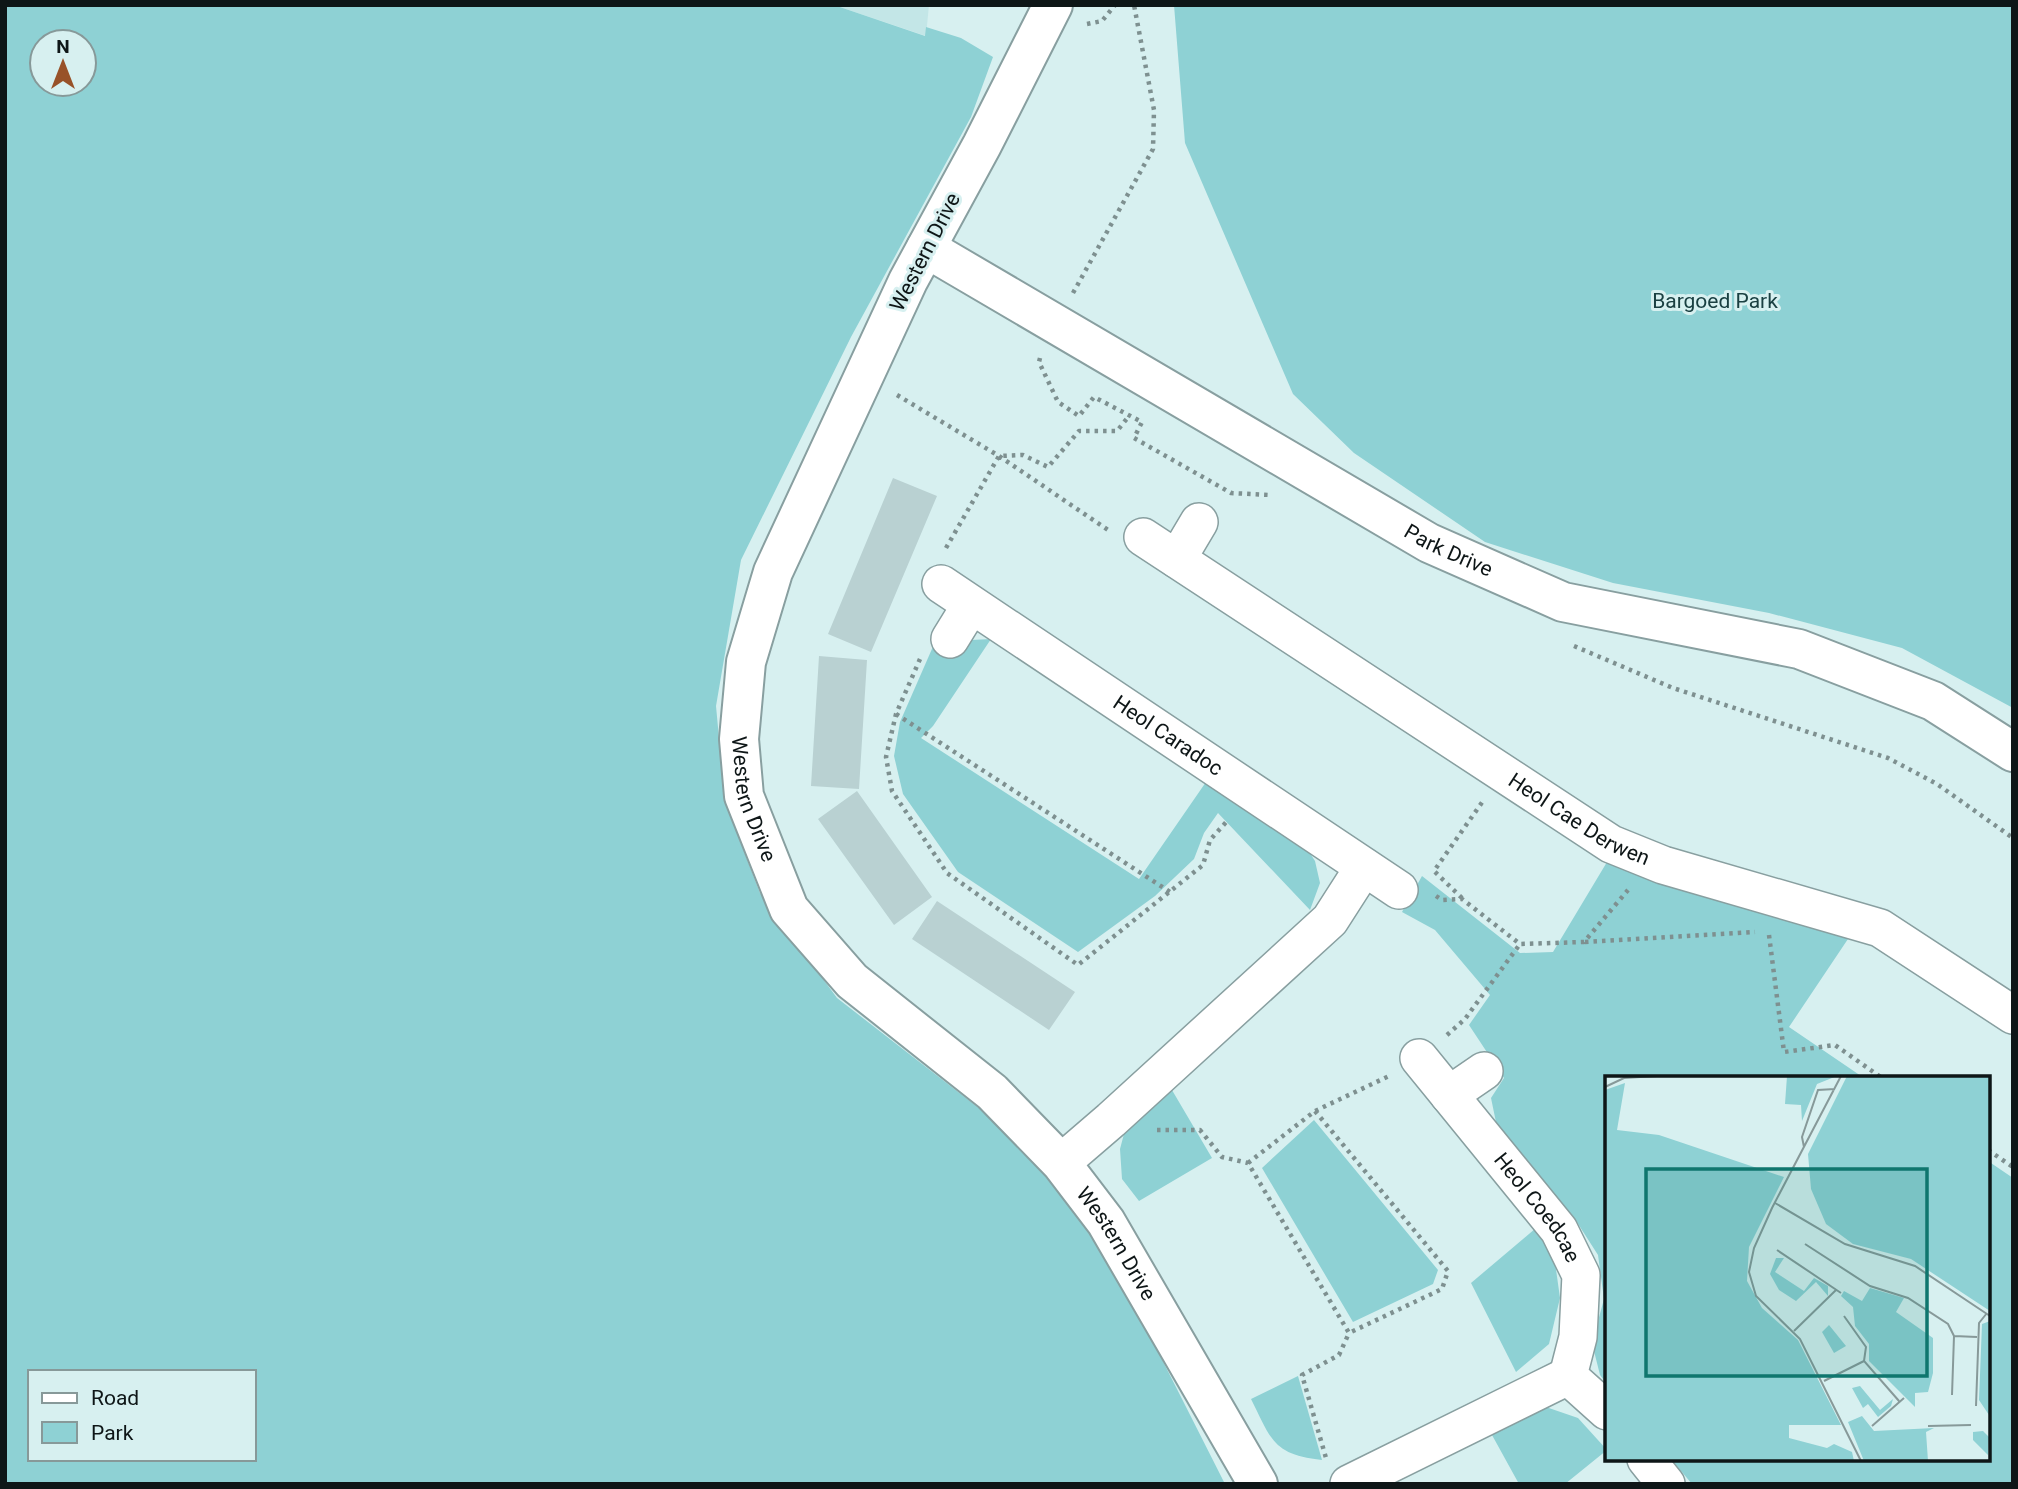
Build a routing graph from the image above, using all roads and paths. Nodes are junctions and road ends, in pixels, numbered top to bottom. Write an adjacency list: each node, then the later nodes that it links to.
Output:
1 (1115, 5): 3 (path)
2 (1134, 5): 5 (path)
3 (1067, 15): 4 (street, Western Drive)
4 (926, 248): 14 (street, Park Drive); 31 (street, Western Drive)
5 (1071, 297)
6 (1129, 416): 10 (path)
7 (1199, 522): 9 (street)
8 (1143, 537): 9 (street, Heol Cae Derwen)
9 (1177, 559): 15 (street, Heol Cae Derwen)
10 (941, 584): 11 (street, Heol Caradoc)
11 (971, 605): 12 (street); 16 (street, Heol Caradoc)
12 (937, 646): 13 (path)
13 (896, 713): 20 (path); 20 (path)
14 (2013, 752)
15 (1503, 773): 17 (street, Heol Cae Derwen); 21 (path)
16 (1252, 793): 18 (street, Heol Caradoc); 20 (path)
17 (1653, 860): 22 (path); 23 (street, Heol Cae Derwen)
18 (1364, 867): 19 (street, Heol Caradoc); 29 (street)
19 (1399, 890): 21 (path)
20 (1170, 892)
21 (1462, 899): 22 (path)
22 (1584, 942): 26 (path)
23 (2013, 1015)
24 (1419, 1058): 27 (street, Heol Coedcae)
25 (1484, 1071): 27 (street)
26 (1879, 1076)
27 (1449, 1095): 34 (street, Heol Coedcae)
28 (1315, 1111): 33 (path)
29 (1111, 1120): 31 (street); 33 (path)
30 (1990, 1151): 32 (path)
31 (1061, 1163): 38 (street, Western Drive)
32 (2013, 1167)
33 (1349, 1334): 37 (path)
34 (1568, 1376): 35 (street); 37 (street)
35 (1605, 1409)
36 (1648, 1461): 39 (street)
37 (1338, 1472)
38 (1258, 1484)
39 (1667, 1484)

